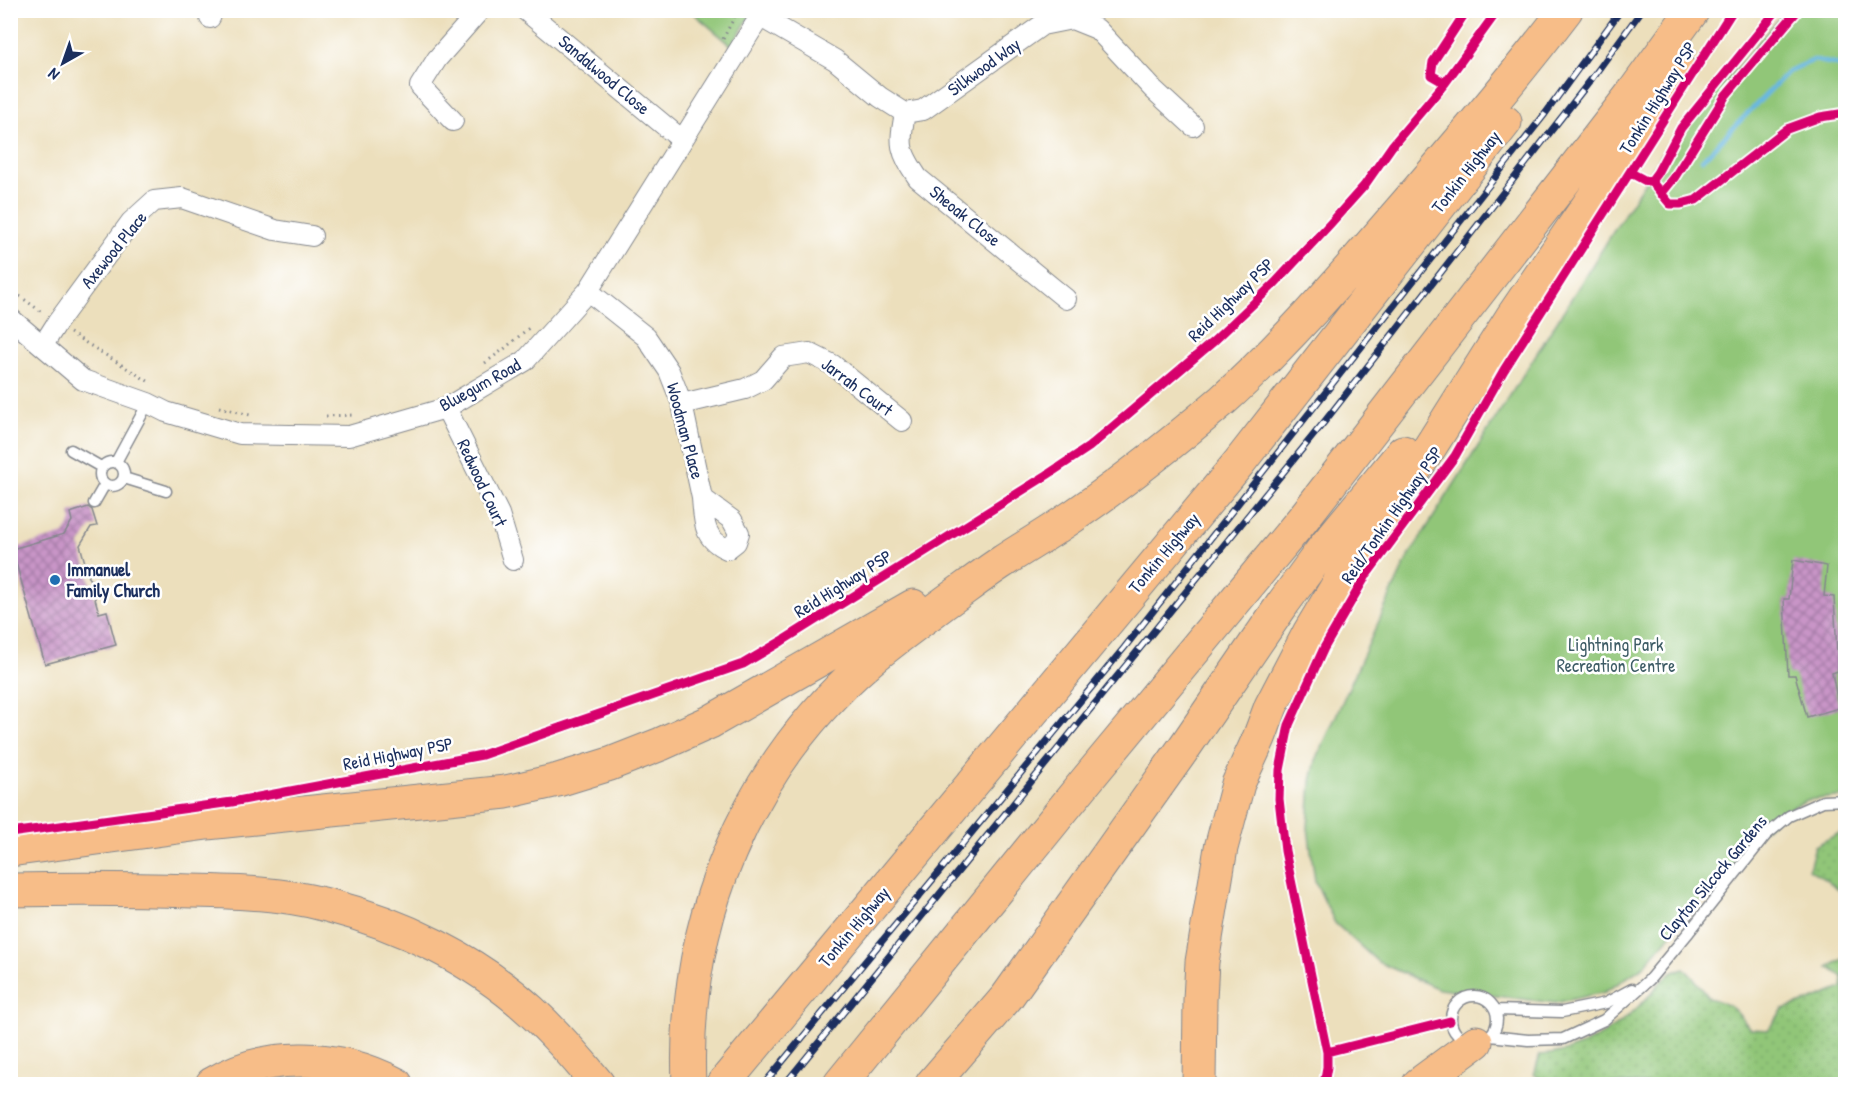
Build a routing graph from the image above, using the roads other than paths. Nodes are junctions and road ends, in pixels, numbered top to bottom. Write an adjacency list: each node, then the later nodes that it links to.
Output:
1 (480, 10): 9 (street)
2 (525, 10): 11 (street, Sandalwood Close)
3 (1566, 10): 31 (highway)
4 (1592, 10): 42 (highway, Tonkin Highway)
5 (1693, 10): 43 (highway)
6 (1711, 10): 15 (highway)
7 (763, 14): 8 (street); 11 (street, Bluegum Road)
8 (905, 112): 10 (street, Silkwood Way); 14 (street, Sheoak Close)
9 (453, 121)
10 (1194, 126)
11 (682, 140): 13 (street, Bluegum Road)
12 (312, 236): 17 (street, Axewood Place)
13 (588, 291): 19 (street, Woodman Place); 20 (street, Bluegum Road)
14 (1066, 299)
15 (1512, 317): 44 (highway); 45 (highway)
16 (10, 318): 17 (street, Bluegum Road)
17 (43, 345): 18 (street, Bluegum Road)
18 (153, 396): 20 (street, Bluegum Road); 23 (lane)
19 (682, 404): 21 (street, Jarrah Court); 28 (street, Woodman Place)
20 (446, 408): 30 (street, Redwood Court)
21 (902, 421)
22 (71, 450): 24 (lane)
23 (116, 462): 24 (lane); 25 (lane)
24 (101, 468): 26 (lane)
25 (124, 478): 26 (lane); 27 (lane)
26 (105, 484): 29 (lane)
27 (166, 491)
28 (702, 498)
29 (94, 503)
30 (513, 560)
31 (992, 569): 33 (highway); 38 (highway)
32 (1845, 800): 35 (lane, Clayton Silcock Gardens)
33 (10, 850)
34 (10, 890): 41 (highway)
35 (1649, 980): 36 (lane, Clayton Silcock Gardens); 37 (lane, Clayton Silcock Gardens)
36 (1496, 1010): 37 (lane); 37 (lane)
37 (1483, 1039): 46 (highway)
38 (689, 1082)
39 (212, 1084): 40 (highway)
40 (396, 1084)
41 (598, 1084)
42 (723, 1084)
43 (840, 1084)
44 (932, 1084)
45 (1199, 1084)
46 (1419, 1084)

